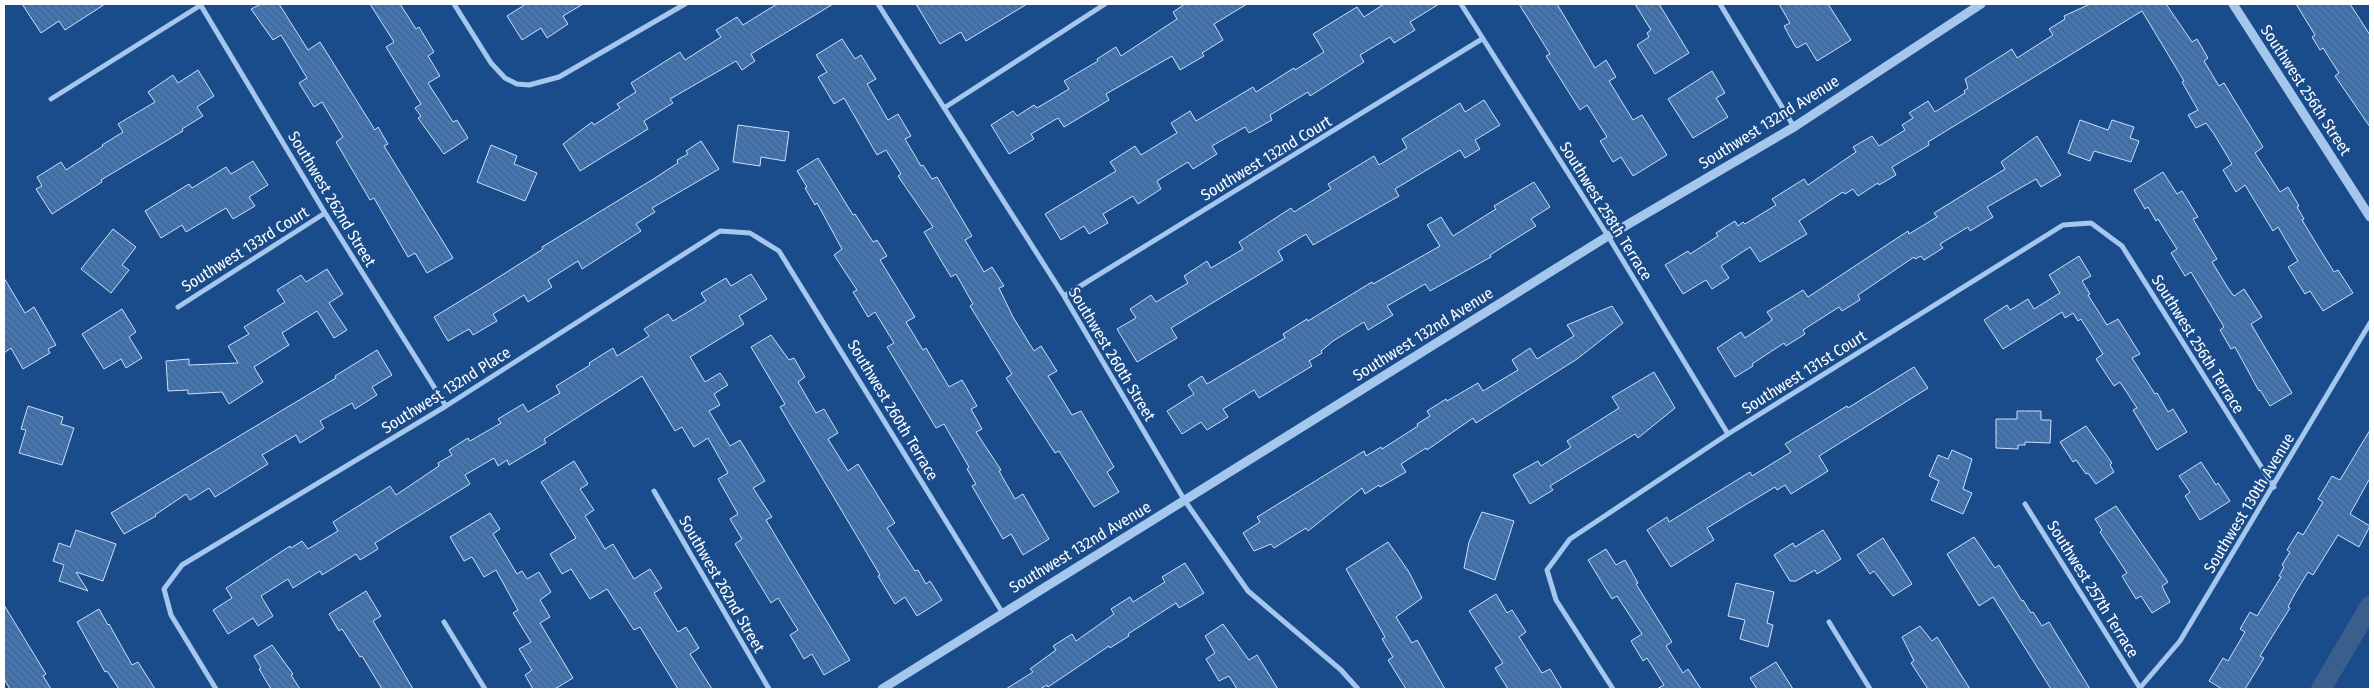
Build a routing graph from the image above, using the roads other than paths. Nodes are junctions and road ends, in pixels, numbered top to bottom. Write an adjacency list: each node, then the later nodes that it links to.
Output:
1 (200, 4): 11 (street); 14 (street, Southwest 262nd Street)
2 (454, 4): 3 (street)
3 (684, 4)
4 (878, 4): 12 (street, Southwest 260th Street)
5 (1105, 4): 12 (street)
6 (1461, 4): 10 (street, Southwest 258th Terrace)
7 (1720, 4): 13 (street)
8 (2233, 4): 15 (street, Southwest 256th Street)
9 (1976, 5): 13 (street, Southwest 132nd Avenue)
10 (1482, 39): 18 (street, Southwest 258th Terrace); 19 (street, Southwest 132nd Court)
11 (51, 99)
12 (944, 108): 19 (street, Southwest 260th Street)
13 (1794, 127): 18 (street, Southwest 132nd Avenue)
14 (326, 213): 20 (street, Southwest 133rd Court); 22 (street, Southwest 262nd Street)
15 (2370, 217)
16 (2091, 223): 23 (street, Southwest 131st Court); 24 (street, Southwest 256th Terrace)
17 (750, 233): 22 (street, Southwest 132nd Place); 28 (street, Southwest 260th Terrace)
18 (1608, 236): 23 (street, Southwest 258th Terrace); 26 (street, Southwest 132nd Avenue)
19 (1064, 296): 26 (street, Southwest 260th Street)
20 (178, 306)
21 (2370, 323): 24 (street, Southwest 130th Avenue)
22 (446, 406): 31 (street, Southwest 132nd Place)
23 (1728, 434): 36 (street, Southwest 131st Court)
24 (2274, 487): 38 (street, Southwest 130th Avenue)
25 (654, 491): 33 (street, Southwest 262nd Street)
26 (1185, 500): 28 (street, Southwest 132nd Avenue); 35 (street, Southwest 260th Street)
27 (2025, 504): 38 (street, Southwest 257th Terrace)
28 (1002, 612): 34 (street, Southwest 132nd Avenue)
29 (444, 622): 32 (street)
30 (1829, 622): 37 (street)
31 (216, 689)
32 (485, 689)
33 (769, 689)
34 (882, 689)
35 (1358, 689)
36 (1613, 689)
37 (1870, 689)
38 (2140, 689)

